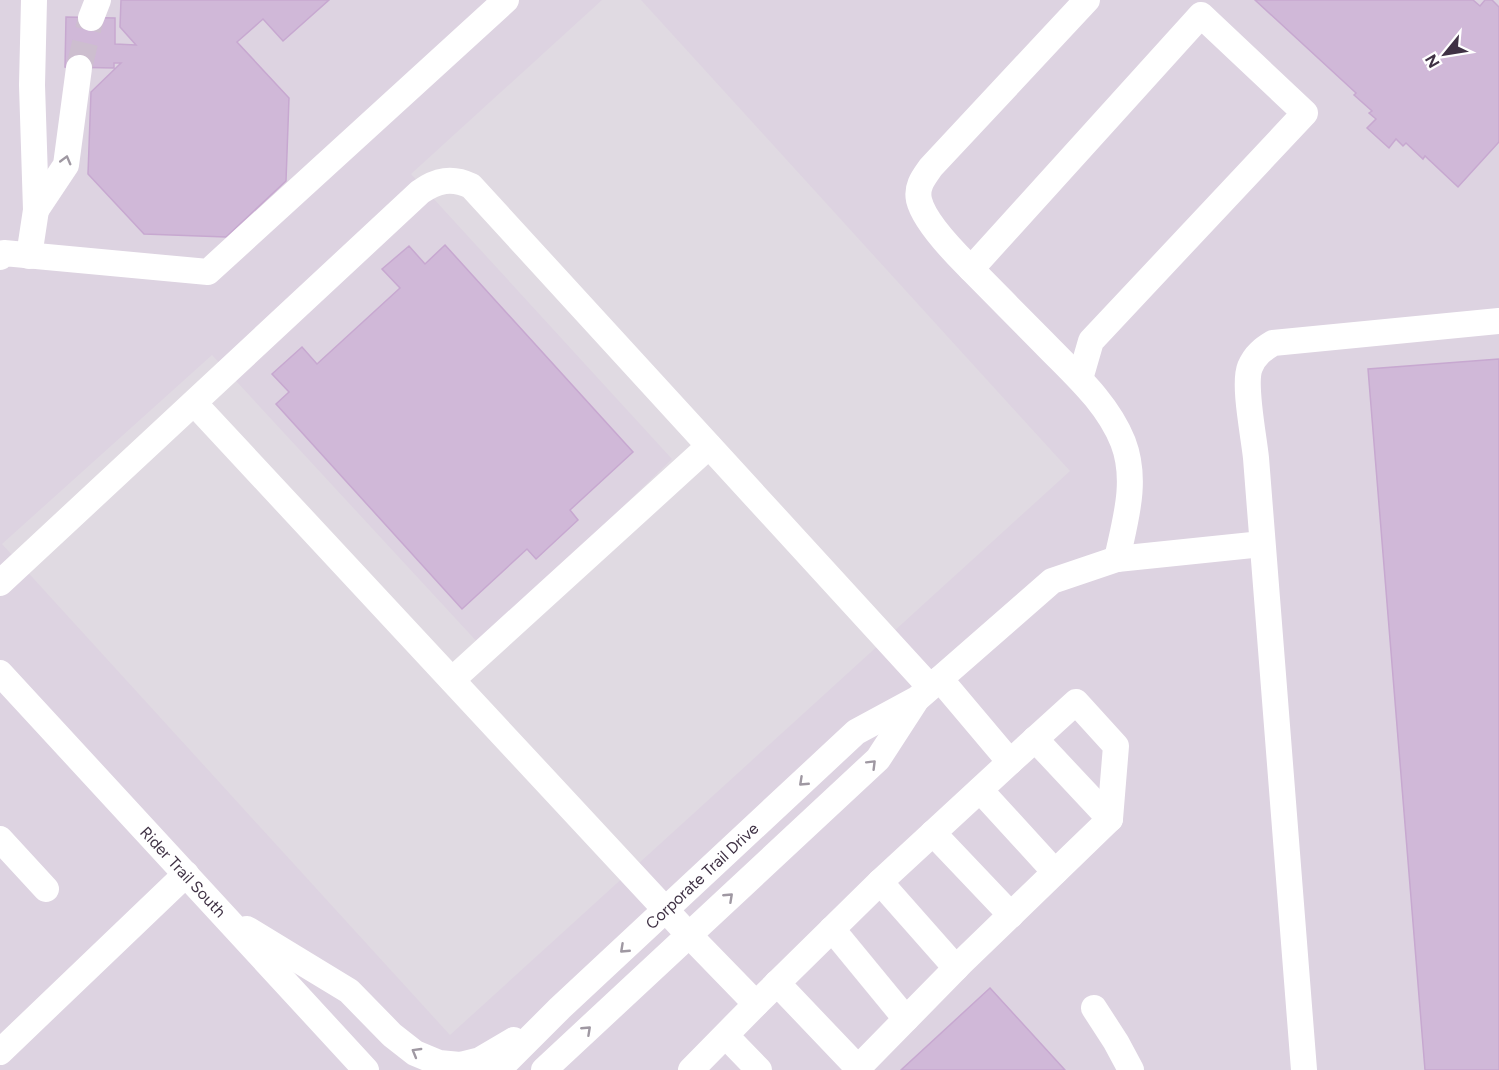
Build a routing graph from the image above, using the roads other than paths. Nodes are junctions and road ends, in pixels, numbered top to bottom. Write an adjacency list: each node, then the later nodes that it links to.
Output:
1 (34, 0): 5 (street)
2 (506, 0): 6 (street)
3 (1087, 0): 8 (street)
4 (78, 76): 5 (street, one-way to 4)
5 (36, 210): 6 (street)
6 (29, 256): 7 (street)
7 (0, 257)
8 (971, 269): 10 (street); 10 (street)
9 (1499, 321): 13 (street)
10 (1080, 379): 14 (street)
11 (194, 403): 12 (street); 15 (street); 16 (street)
12 (709, 446): 16 (street); 17 (street)
13 (1262, 544): 14 (street, Corporate Trail Drive); 49 (street)
14 (1117, 559): 17 (street, Corporate Trail Drive)
15 (0, 583)
16 (452, 680): 29 (street)
17 (929, 688): 20 (street); 29 (street, Corporate Trail Drive, one-way to 29); 33 (street, Corporate Trail Drive, one-way to 17)
18 (5, 689): 26 (street, Rider Trail South)
19 (1035, 739): 20 (street); 22 (street); 22 (street)
20 (1010, 762): 21 (street)
21 (980, 790): 23 (street); 25 (street)
22 (1110, 819): 25 (street)
23 (933, 833): 27 (street); 31 (street)
24 (0, 839): 28 (street)
25 (1055, 872): 31 (street)
26 (186, 874): 30 (street, Rider Trail South); 41 (street)
27 (880, 882): 32 (street); 34 (street)
28 (46, 889)
29 (666, 909): 33 (street); 37 (street, Corporate Trail Drive, one-way to 37)
30 (221, 913): 37 (street, one-way to 30); 44 (street, Rider Trail South)
31 (1011, 915): 34 (street)
32 (832, 929): 35 (street); 39 (street)
33 (689, 934): 36 (street); 42 (street, Corporate Trail Drive, one-way to 33)
34 (956, 968): 39 (street)
35 (777, 983): 36 (street); 43 (street)
36 (756, 1004): 40 (street)
37 (560, 1008): 45 (street, Corporate Trail Drive)
38 (1094, 1008): 48 (street)
39 (906, 1019): 43 (street)
40 (726, 1036): 46 (street); 47 (street)
41 (0, 1052)
42 (548, 1068)
43 (857, 1069)
44 (366, 1070)
45 (498, 1070)
46 (692, 1070)
47 (759, 1070)
48 (1131, 1070)
49 (1304, 1070)

